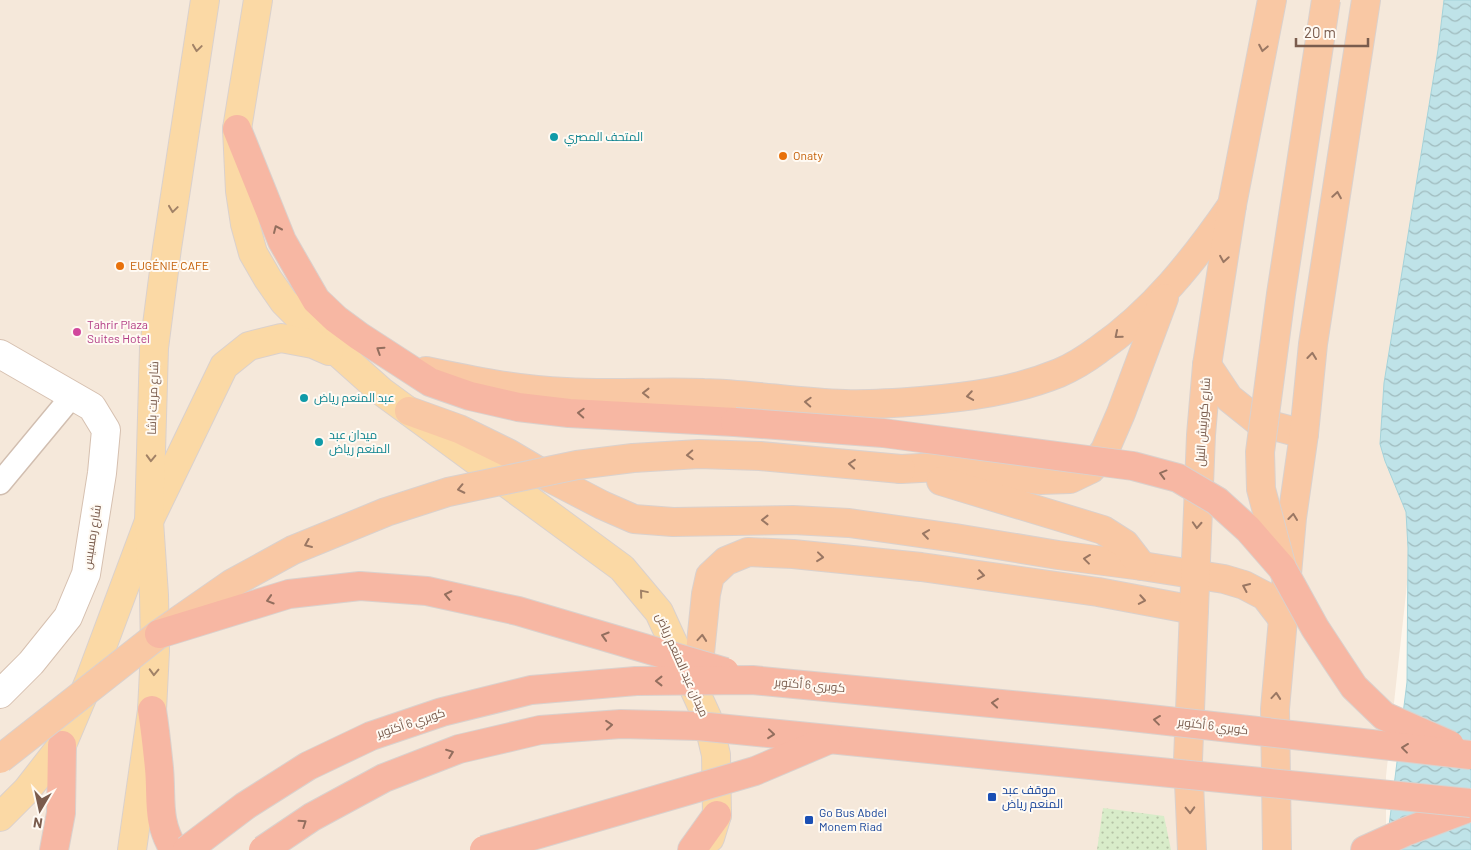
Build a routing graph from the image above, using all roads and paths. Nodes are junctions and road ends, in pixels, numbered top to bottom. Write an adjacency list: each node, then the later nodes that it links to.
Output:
1 (204, 0): 18 (main road, شارع مريت باشا, one-way to 18)
2 (258, 0): 6 (main road)
3 (1272, 0): 7 (highway, شارع كورنيش النيل, one-way to 7)
4 (1326, 0): 20 (highway, bridge)
5 (1366, 0): 15 (highway, one-way to 5)
6 (237, 129): 10 (main road); 12 (highway, one-way to 6)
7 (1232, 205): 8 (highway); 11 (highway, شارع كورنيش النيل, one-way to 11)
8 (1167, 290): 12 (highway, one-way to 12); 16 (highway)
9 (0, 354): 13 (main road, شارع رمسيس)
10 (344, 359): 14 (main road, ميدان عبد المنعم رياض); 18 (main road)
11 (1207, 365): 15 (highway); 21 (highway, شارع كورنيش النيل, one-way to 21)
12 (406, 366): 20 (highway, one-way to 12, bridge)
13 (73, 395): 17 (street); 27 (main road, شارع رمسيس)
14 (409, 411): 19 (highway, one-way to 14); 26 (main road, ميدان عبد المنعم رياض, one-way to 14)
15 (1304, 434): 23 (highway, one-way to 15)
16 (901, 469): 19 (highway); 24 (highway, one-way to 24, bridge)
17 (0, 482)
18 (149, 521): 28 (main road, شارع مريت باشا, one-way to 28); 30 (main road)
19 (1142, 566): 21 (highway)
20 (1282, 568): 31 (highway, bridge)
21 (1195, 575): 22 (highway, شارع كورنيش النيل); 23 (highway, one-way to 21)
22 (1194, 610): 26 (highway, one-way to 22); 45 (highway, شارع كورنيش النيل, one-way to 45)
23 (1282, 618): 46 (highway, one-way to 23)
24 (159, 634): 25 (highway, one-way to 24, bridge); 32 (highway, bridge)
25 (752, 680): 31 (highway, كوبري 6 أكتوبر, one-way to 25, bridge); 40 (highway, كوبري 6 أكتوبر, one-way to 40, bridge)
26 (694, 686): 35 (main road, ميدان عبد المنعم رياض)
27 (0, 694)
28 (152, 710): 38 (main road, شارع مريت باشا); 39 (highway)
29 (829, 740): 33 (highway, bridge); 41 (highway, one-way to 29, bridge); 42 (highway, bridge)
30 (62, 745): 36 (main road); 37 (highway)
31 (1471, 755)
32 (0, 759)
33 (1471, 803)
34 (1471, 807): 47 (highway)
35 (718, 815): 43 (highway); 44 (main road, ميدان عبد المنعم رياض)
36 (0, 817)
37 (54, 850)
38 (132, 850)
39 (174, 850)
40 (187, 850)
41 (263, 850)
42 (484, 850)
43 (692, 850)
44 (706, 850)
45 (1192, 850)
46 (1277, 850)
47 (1365, 850)

